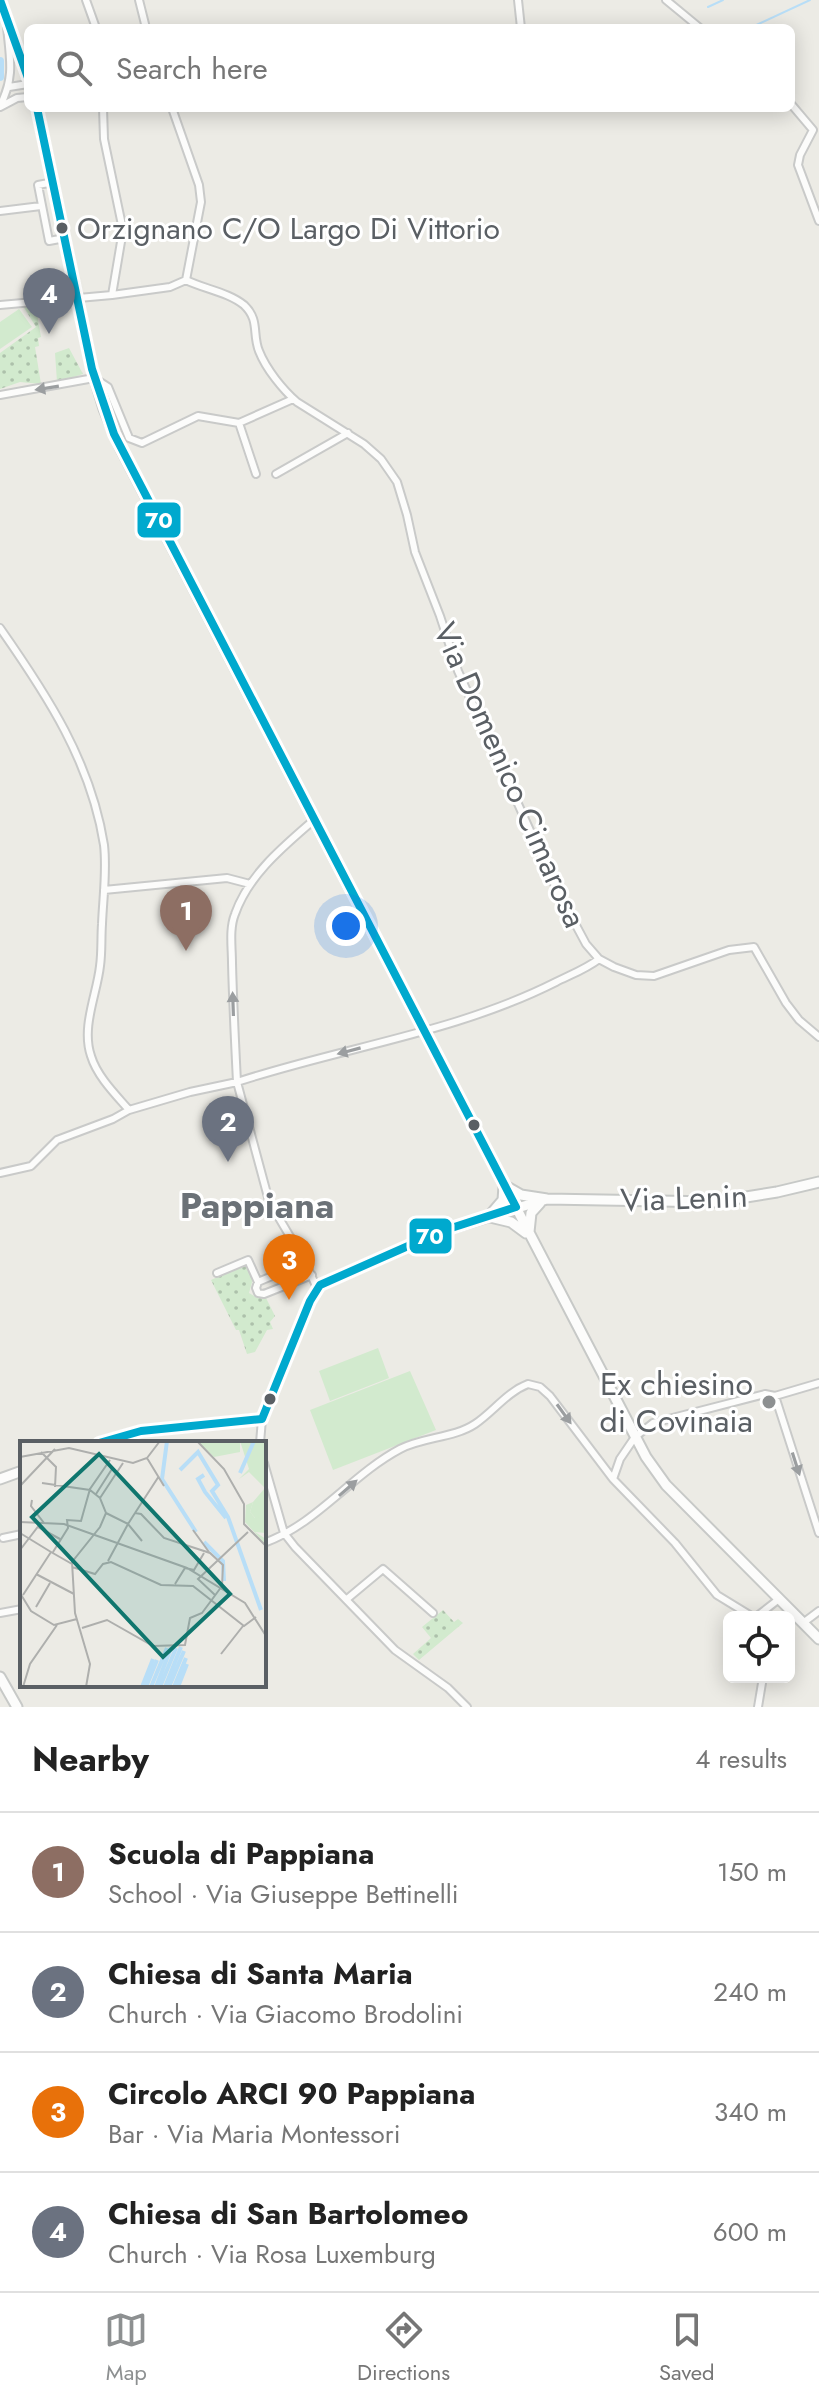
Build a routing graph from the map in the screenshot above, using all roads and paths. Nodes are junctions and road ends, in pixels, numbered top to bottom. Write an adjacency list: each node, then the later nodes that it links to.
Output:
1 (1, 0): 6 (main road)
2 (86, 0): 7 (street)
3 (139, 0): 8 (street)
4 (518, 0): 9 (street)
5 (666, 0): 10 (street)
6 (6, 15): 11 (main road); 13 (street)
7 (95, 24)
8 (145, 24)
9 (521, 24)
10 (695, 24)
11 (24, 69)
12 (24, 82): 13 (street)
13 (9, 87): 15 (street)
14 (24, 97): 15 (street)
15 (0, 106)
16 (795, 109): 23 (street)
17 (38, 112): 20 (main road)
18 (103, 112): 26 (street)
19 (173, 112): 25 (street)
20 (54, 182): 21 (street); 24 (main road)
21 (41, 206): 22 (street); 24 (street)
22 (0, 211)
23 (819, 221)
24 (65, 238): 27 (main road)
25 (186, 280): 26 (street); 31 (street, Via Domenico Cimarosa)
26 (112, 295): 27 (street)
27 (78, 299): 28 (street); 29 (main road)
28 (0, 305)
29 (94, 378): 30 (street, one-way to 30); 32 (street); 37 (main road)
30 (0, 395)
31 (293, 399): 32 (street); 33 (street, Via Domenico Cimarosa)
32 (239, 423): 34 (street)
33 (348, 433): 35 (street); 40 (street, Via Domenico Cimarosa)
34 (256, 474)
35 (276, 474)
36 (0, 628): 39 (street)
37 (315, 819): 38 (street); 41 (main road)
38 (250, 884): 39 (street); 43 (street, one-way to 38)
39 (104, 890): 44 (street)
40 (599, 959): 41 (street); 42 (street, Via Domenico Cimarosa)
41 (424, 1031): 43 (street, one-way to 43); 47 (main road)
42 (819, 1037)
43 (237, 1082): 44 (street); 52 (street)
44 (129, 1110): 45 (street)
45 (0, 1173)
46 (819, 1182): 48 (main road, Via Lenin)
47 (504, 1185): 48 (main road, Via Lenin); 49 (main road); 50 (main road)
48 (547, 1199): 49 (main road, Via Lenin); 51 (main road)
49 (516, 1207): 50 (main road, Via Lenin); 51 (main road)
50 (489, 1216): 51 (main road); 56 (main road, Via Lenin)
51 (529, 1235): 60 (main road)
52 (305, 1262): 54 (street); 55 (street)
53 (217, 1273): 55 (street)
54 (312, 1275): 55 (street); 56 (street)
55 (258, 1282)
56 (317, 1288): 59 (main road)
57 (819, 1383): 58 (street)
58 (775, 1396): 60 (street); 68 (street, one-way to 68)
59 (262, 1419): 61 (main road); 62 (street)
60 (635, 1437): 66 (street); 73 (main road)
61 (106, 1441)
62 (260, 1441)
63 (20, 1472): 65 (main road)
64 (266, 1477): 67 (street)
65 (0, 1479)
66 (613, 1479): 67 (street, one-way to 66); 75 (street)
67 (284, 1533): 71 (street); 72 (street)
68 (819, 1533)
69 (20, 1534): 70 (street)
70 (3, 1538)
71 (266, 1542)
72 (347, 1599): 79 (street); 85 (street)
73 (779, 1599): 76 (street); 80 (main road)
74 (20, 1609): 78 (street)
75 (744, 1611)
76 (762, 1611)
77 (819, 1611): 80 (street)
78 (0, 1613)
79 (433, 1613)
80 (803, 1623): 81 (main road)
81 (819, 1639)
82 (0, 1677): 84 (main road)
83 (762, 1683): 86 (street)
84 (17, 1707)
85 (467, 1707)
86 (758, 1707)

